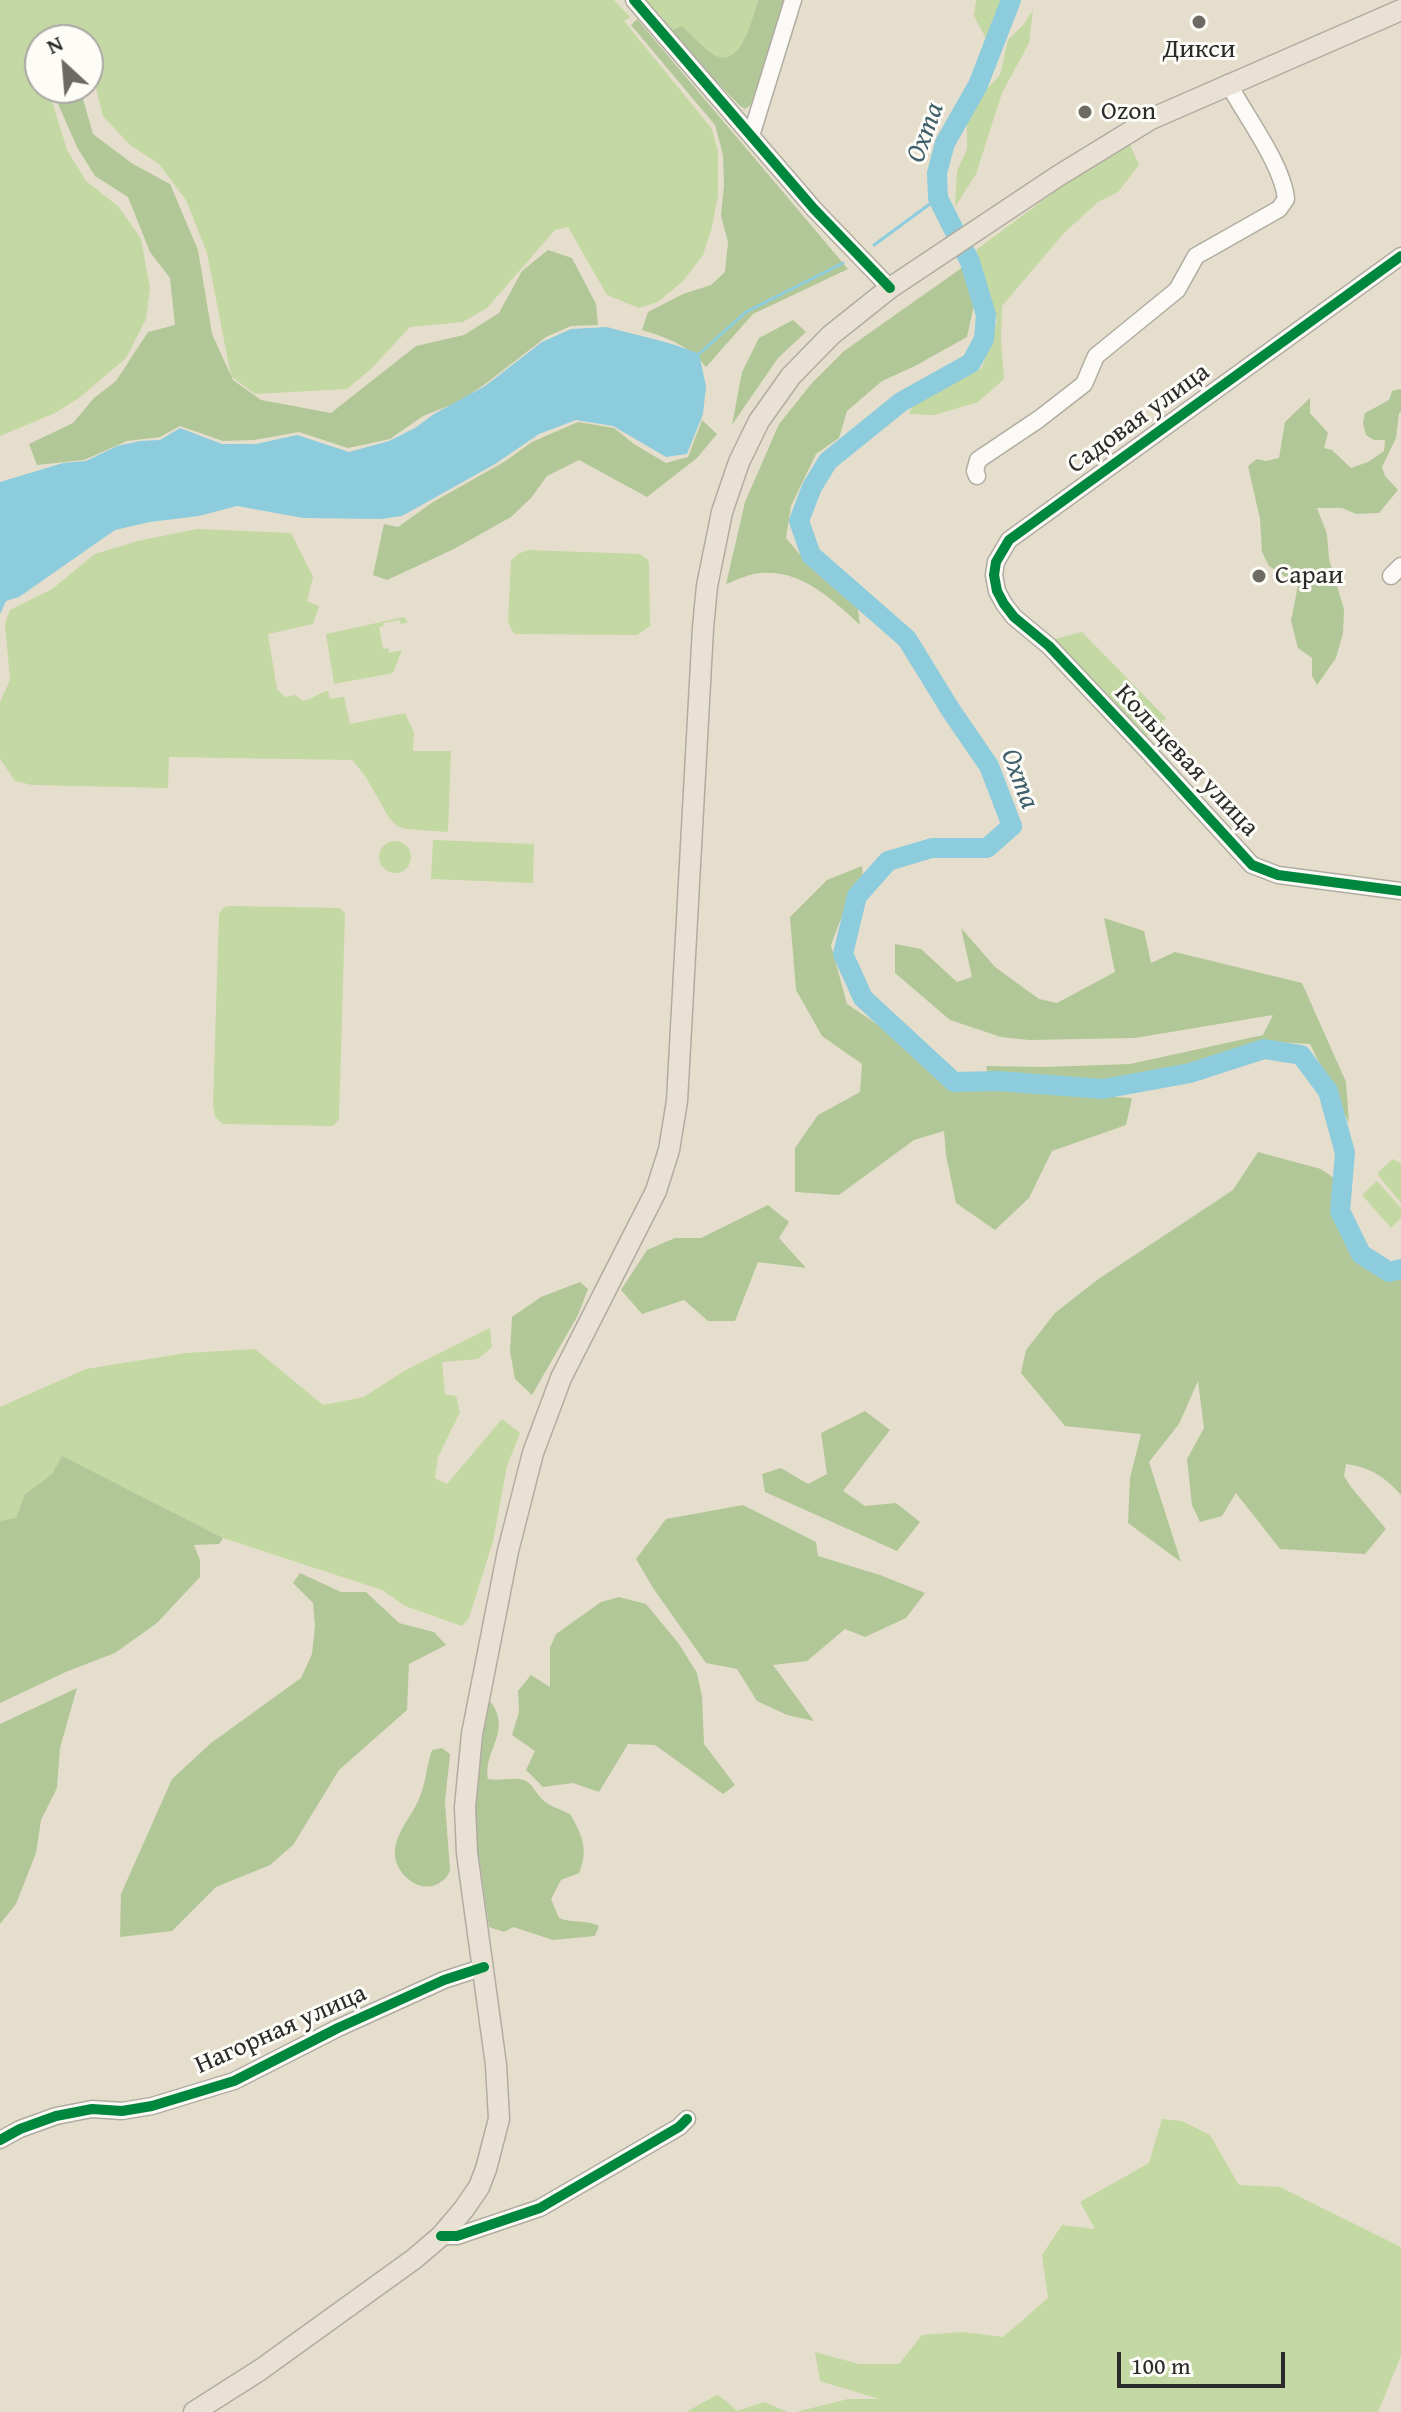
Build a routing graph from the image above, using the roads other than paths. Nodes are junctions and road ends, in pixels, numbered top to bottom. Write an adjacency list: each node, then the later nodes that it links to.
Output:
1 (634, 0): 5 (street)
2 (793, 0): 5 (street)
3 (1401, 10): 4 (main road)
4 (1228, 83): 7 (main road); 8 (street)
5 (751, 136): 7 (street)
6 (1401, 256): 9 (street, Садовая улица)
7 (890, 288): 11 (main road)
8 (977, 476)
9 (1049, 646): 10 (street, Кольцевая улица)
10 (1401, 891)
11 (484, 1967): 13 (street, Нагорная улица); 14 (main road)
12 (687, 2119): 14 (street)
13 (0, 2140)
14 (441, 2236): 15 (main road)
15 (194, 2412)

